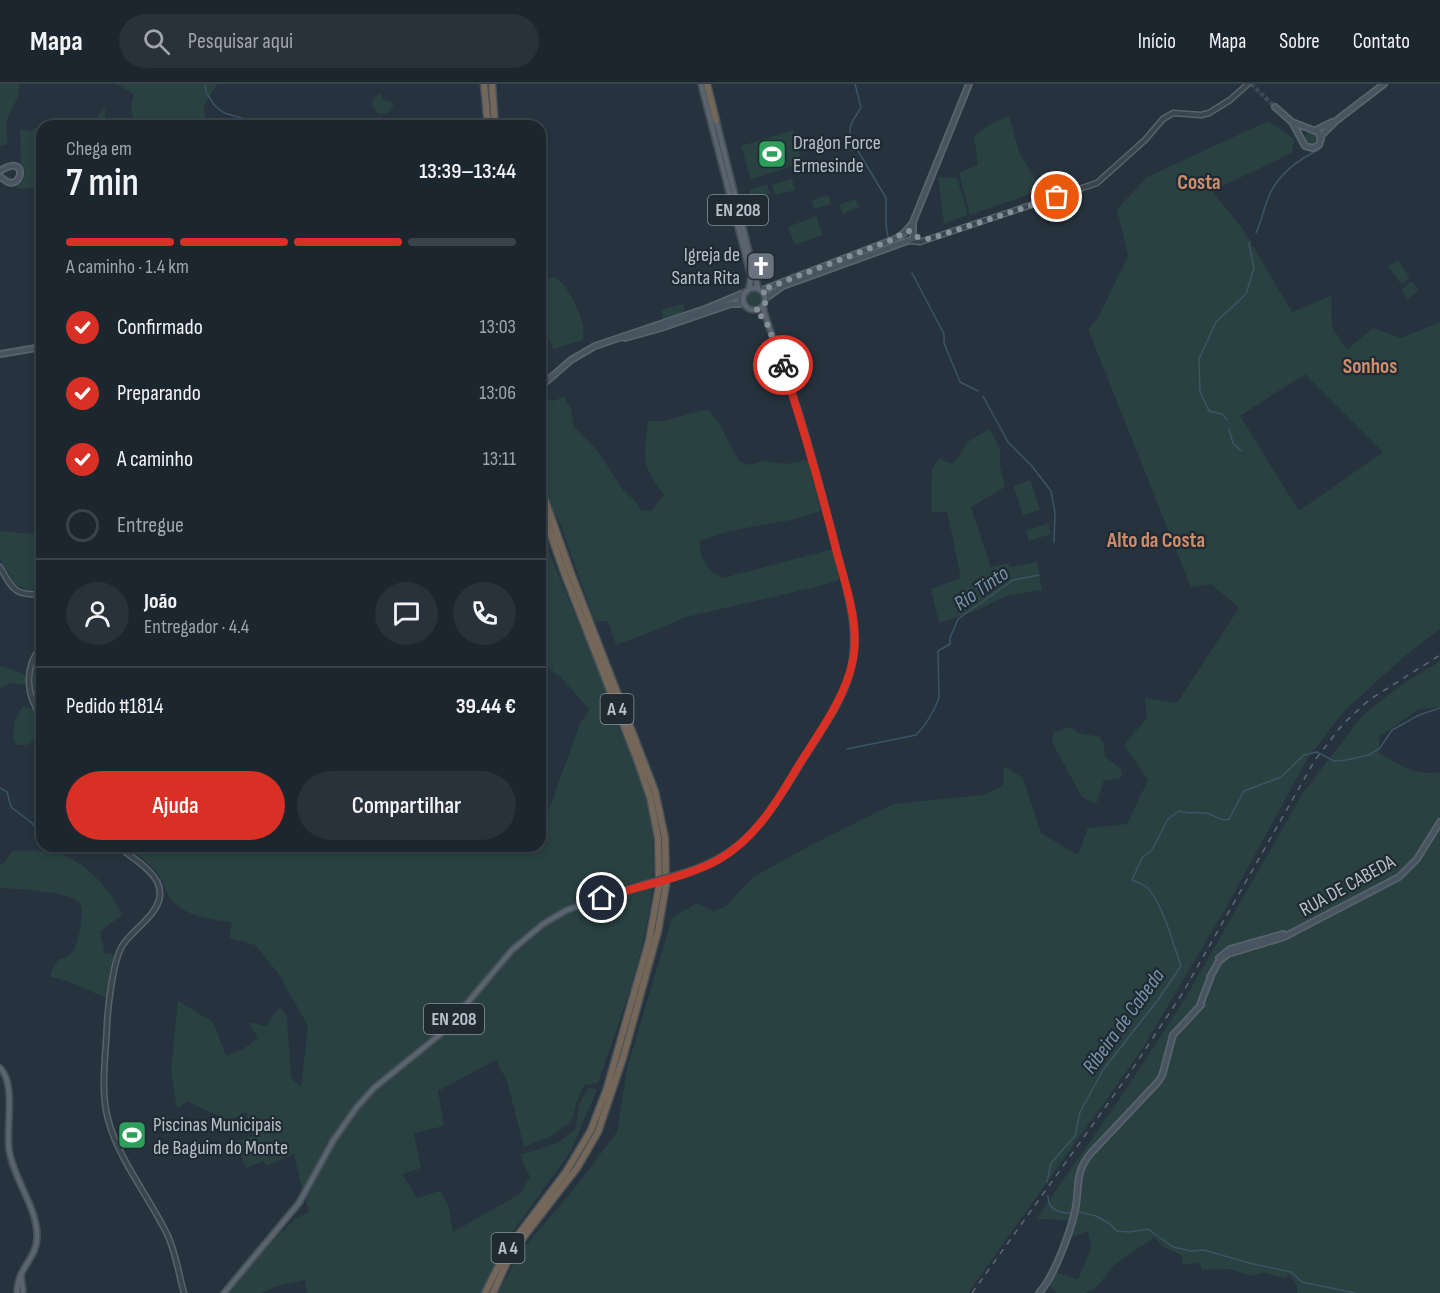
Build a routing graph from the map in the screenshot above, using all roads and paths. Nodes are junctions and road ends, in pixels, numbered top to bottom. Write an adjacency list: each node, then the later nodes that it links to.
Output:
1 (484, 84): 9 (highway)
2 (492, 84): 10 (highway)
3 (705, 84): 7 (highway); 11 (highway)
4 (969, 84): 20 (main road)
5 (1248, 84): 23 (street)
6 (1384, 84): 12 (main road)
7 (706, 98): 26 (main road, EN 208)
8 (1275, 107): 13 (main road)
9 (487, 120)
10 (495, 120)
11 (716, 120): 25 (main road, EN 208)
12 (1337, 120): 15 (main road); 16 (main road)
13 (1292, 122): 14 (main road); 17 (main road)
14 (1309, 129): 15 (main road); 17 (main road)
15 (1316, 130): 16 (main road)
16 (1321, 136): 17 (main road)
17 (1301, 137)
18 (2, 170): 19 (main road); 19 (main road)
19 (2, 177)
20 (913, 222): 21 (main road); 22 (main road)
21 (905, 232): 22 (main road); 24 (main road); 25 (main road)
22 (913, 234): 23 (street); 24 (main road)
23 (929, 239): 24 (street)
24 (909, 241): 27 (main road)
25 (760, 289): 26 (main road); 27 (main road, EN 208)
26 (747, 290): 28 (main road, EN 208); 32 (main road)
27 (766, 298): 29 (main road)
28 (744, 304): 30 (main road, EN 208); 32 (main road)
29 (763, 306): 30 (main road); 31 (main road, EN 208)
30 (755, 310): 31 (main road, EN 208)
31 (766, 321): 52 (main road, EN 208, bridge)
32 (613, 340): 35 (main road)
33 (36, 348): 34 (main road)
34 (0, 354)
35 (546, 382)
36 (546, 503): 54 (highway, A 4)
37 (546, 521): 53 (highway, A 4)
38 (0, 567): 39 (street)
39 (36, 595)
40 (36, 655): 41 (street)
41 (36, 709)
42 (1440, 820): 44 (main road, RUA DE CABEDA)
43 (125, 852): 51 (street)
44 (1297, 930): 45 (main road, RUA DE CABEDA); 45 (main road, RUA DE CABEDA)
45 (1264, 940): 46 (main road, RUA DE CABEDA); 46 (main road, RUA DE CABEDA)
46 (1210, 977): 55 (main road, RUA DE CABEDA)
47 (0, 1068): 48 (main road)
48 (21, 1272): 49 (main road); 50 (main road)
49 (24, 1292): 50 (main road)
50 (17, 1293)
51 (184, 1293)
52 (224, 1293)
53 (486, 1293)
54 (493, 1293)
55 (1039, 1293)

